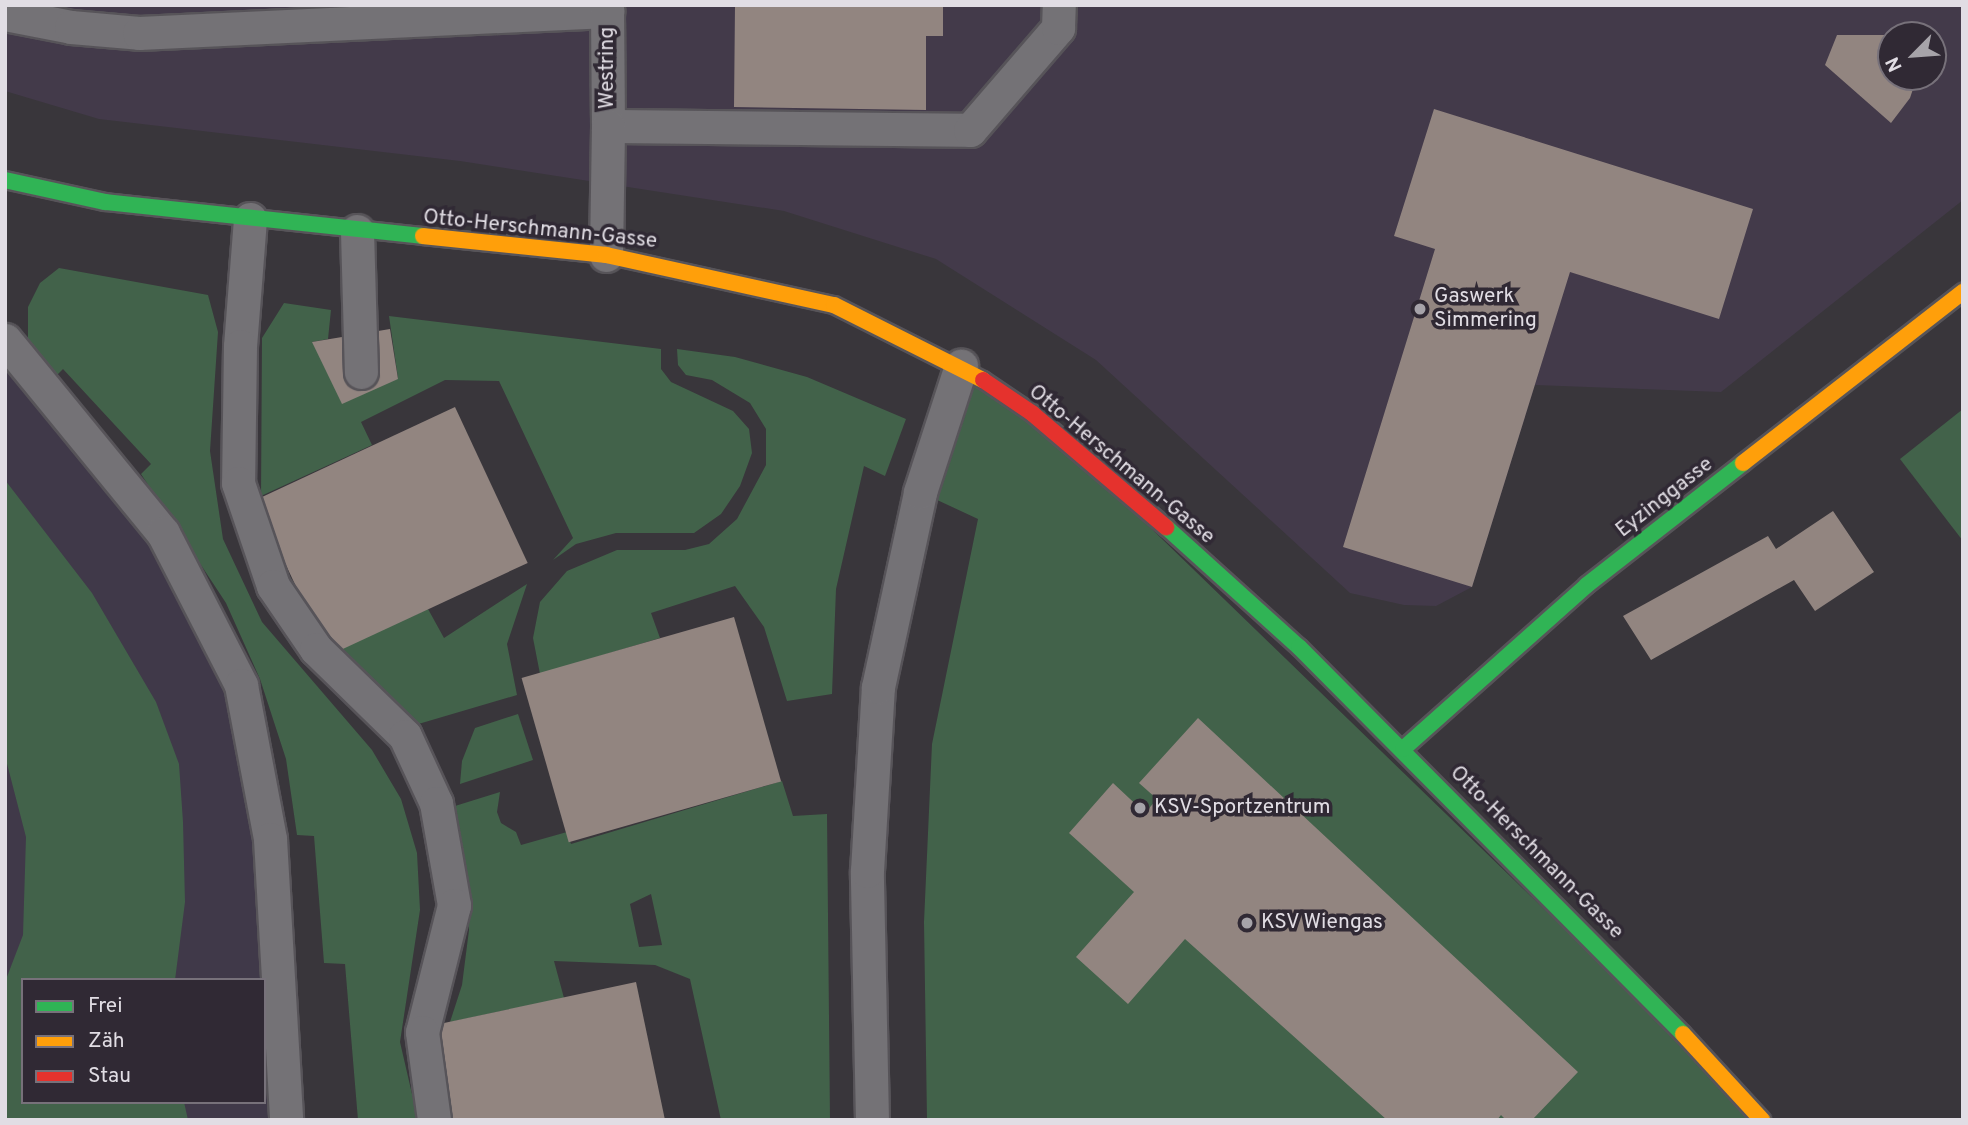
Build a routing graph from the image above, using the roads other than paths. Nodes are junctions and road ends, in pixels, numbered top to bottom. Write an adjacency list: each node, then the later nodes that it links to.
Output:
1 (1059, 5): 4 (lane, Westring)
2 (607, 8): 3 (lane, Westring); 4 (lane, Westring)
3 (5, 14)
4 (608, 125): 8 (lane)
5 (5, 180): 6 (street, Otto-Herschmann-Gasse)
6 (250, 219): 7 (street, Otto-Herschmann-Gasse); 15 (lane)
7 (357, 231): 8 (street, Otto-Herschmann-Gasse); 12 (lane)
8 (606, 255): 11 (street, Otto-Herschmann-Gasse)
9 (1963, 292): 13 (street, Eyzinggasse)
10 (5, 340): 14 (lane)
11 (961, 366): 13 (street, Otto-Herschmann-Gasse); 16 (lane)
12 (361, 372)
13 (1403, 749): 17 (street, Otto-Herschmann-Gasse)
14 (286, 1120)
15 (435, 1120)
16 (872, 1120)
17 (1762, 1120)

